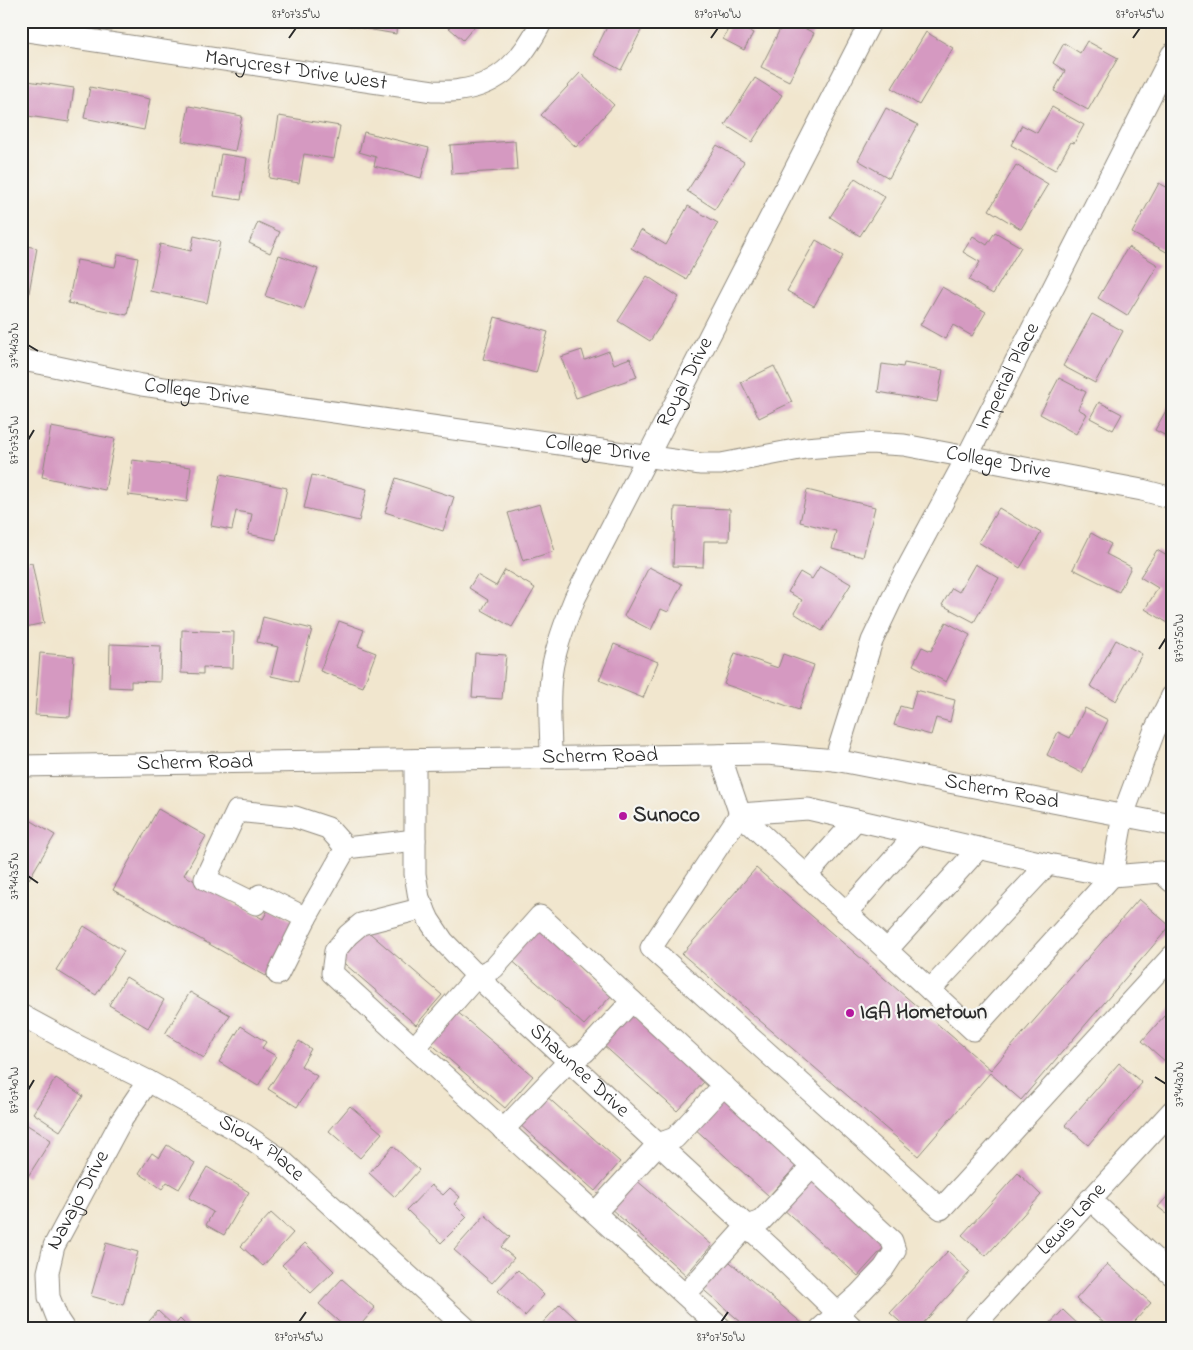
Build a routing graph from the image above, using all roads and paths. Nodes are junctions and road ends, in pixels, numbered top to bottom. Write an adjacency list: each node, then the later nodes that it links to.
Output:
1 (542, 21): 3 (street, Marycrest Drive West)
2 (871, 21): 6 (street, Royal Drive)
3 (21, 30)
4 (1172, 54): 7 (street, Imperial Place)
5 (21, 360): 6 (street, College Drive)
6 (647, 456): 7 (street, College Drive); 11 (street, Royal Drive)
7 (966, 457): 8 (street, College Drive); 13 (street, Imperial Place)
8 (1172, 498)
9 (1172, 696): 16 (street)
10 (720, 754): 11 (street, Scherm Road); 13 (street, Scherm Road); 15 (street)
11 (552, 757): 12 (street, Scherm Road)
12 (415, 760): 14 (street, Scherm Road); 20 (street, Shawnee Drive)
13 (835, 760): 16 (street, Scherm Road)
14 (21, 766)
15 (740, 814): 17 (street); 24 (street); 31 (street)
16 (1122, 815): 18 (street, Scherm Road); 25 (street)
17 (856, 820): 19 (street); 24 (street)
18 (1172, 825)
19 (916, 834): 22 (street); 28 (street)
20 (415, 840): 21 (street); 27 (street, Shawnee Drive)
21 (346, 848): 29 (street); 29 (street)
22 (979, 848): 23 (street); 30 (street)
23 (1048, 864): 25 (street); 34 (street)
24 (806, 876): 28 (street)
25 (1112, 876): 26 (street); 34 (street)
26 (1172, 882)
27 (424, 908): 33 (street, Shawnee Drive); 37 (street)
28 (846, 912): 30 (street)
29 (306, 918): 32 (street)
30 (887, 950): 34 (street)
31 (1172, 956)
32 (278, 974)
33 (478, 976): 35 (street); 37 (street); 38 (street, Shawnee Drive)
34 (930, 990)
35 (632, 1001): 38 (street); 40 (street)
36 (21, 1015): 39 (street, Sioux Place)
37 (414, 1048): 42 (street)
38 (568, 1060): 42 (street); 43 (street, Shawnee Drive)
39 (148, 1081): 51 (street, Navajo Drive); 52 (street, Sioux Place)
40 (724, 1085): 43 (street); 44 (street)
41 (1172, 1111): 45 (street, Lewis Lane)
42 (503, 1130): 46 (street)
43 (658, 1144): 46 (street); 47 (street, Shawnee Drive)
44 (812, 1167): 47 (street); 50 (street)
45 (1090, 1199): 48 (street); 56 (street, Lewis Lane)
46 (595, 1213): 49 (street)
47 (748, 1226): 49 (street); 50 (street, Shawnee Drive)
48 (1172, 1275)
49 (685, 1295): 53 (street)
50 (837, 1312): 54 (street); 55 (street, Shawnee Drive)
51 (64, 1329)
52 (467, 1329)
53 (722, 1329)
54 (820, 1329)
55 (854, 1329)
56 (971, 1329)

